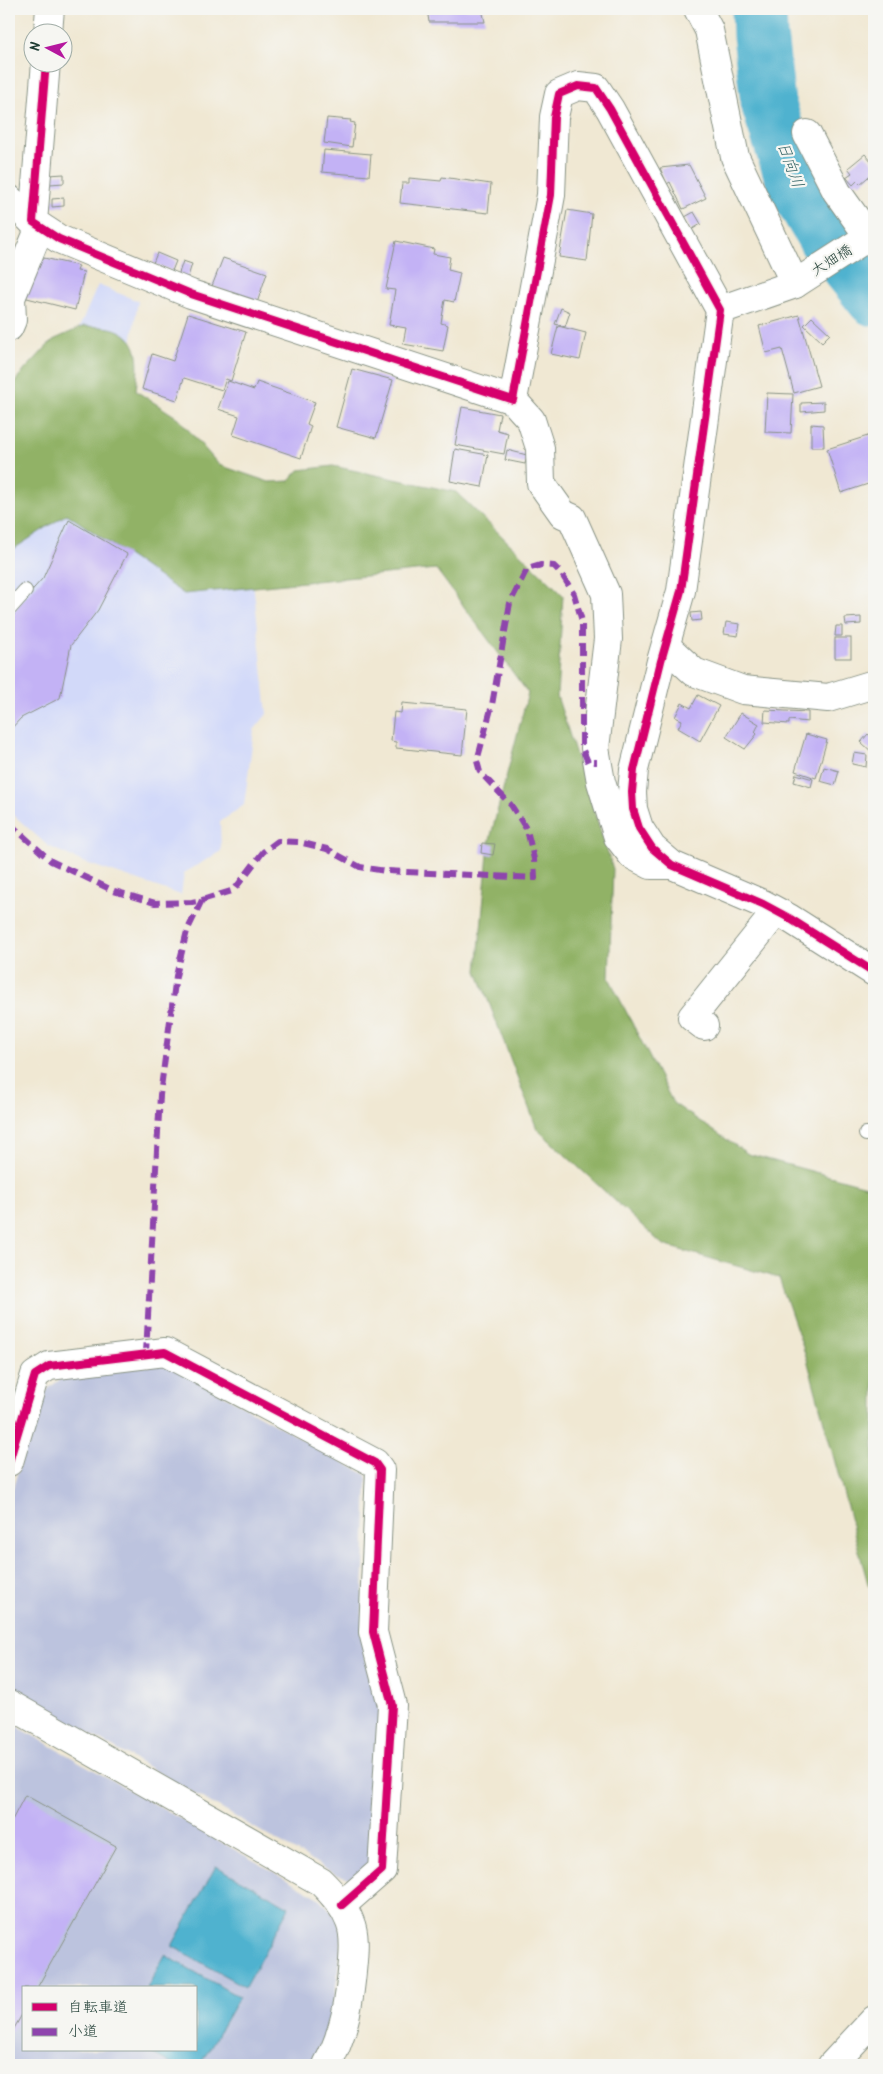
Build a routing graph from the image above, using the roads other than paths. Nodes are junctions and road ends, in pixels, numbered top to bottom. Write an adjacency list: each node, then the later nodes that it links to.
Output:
1 (50, 9): 3 (street)
2 (698, 9): 9 (street)
3 (49, 22)
4 (45, 72): 7 (street)
5 (808, 134): 8 (street)
6 (9, 199): 7 (street)
7 (36, 224): 11 (street); 12 (street)
8 (867, 242): 9 (street, 大畑橋)
9 (800, 281): 10 (street, 大畑橋)
10 (720, 310): 12 (street); 15 (street)
11 (9, 326)
12 (512, 400): 17 (street)
13 (25, 591): 14 (lane)
14 (9, 609)
15 (666, 646): 16 (street); 17 (street)
16 (874, 684)
17 (672, 865): 18 (street)
18 (776, 912): 19 (street); 20 (street)
19 (874, 972)
20 (704, 1026)
21 (9, 1462): 23 (street)
22 (9, 1704): 23 (street)
23 (342, 1904): 25 (street)
24 (874, 2020): 26 (street)
25 (327, 2065)
26 (832, 2065)

